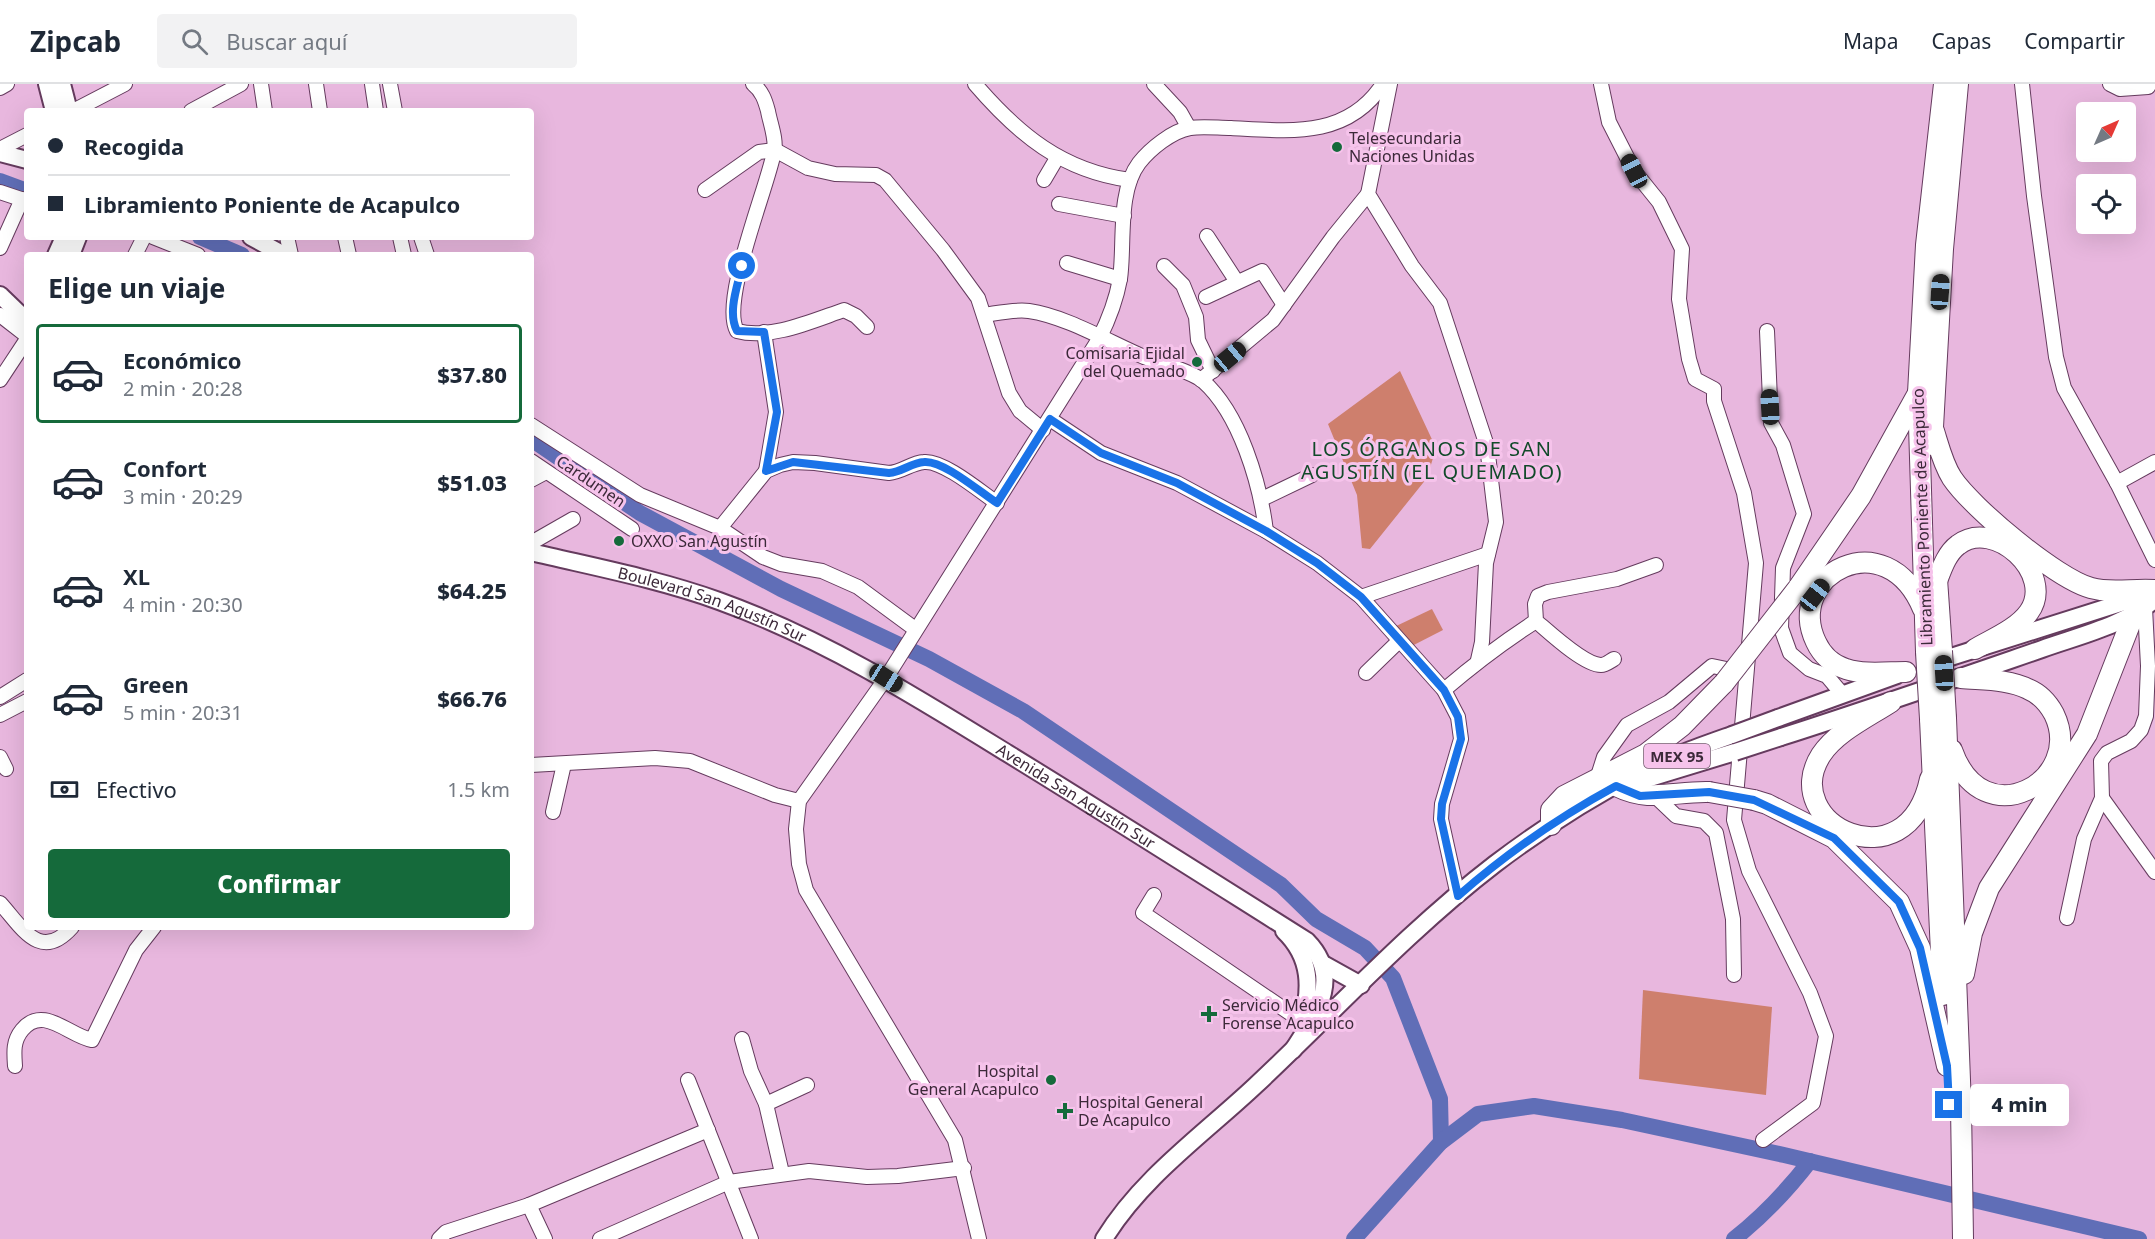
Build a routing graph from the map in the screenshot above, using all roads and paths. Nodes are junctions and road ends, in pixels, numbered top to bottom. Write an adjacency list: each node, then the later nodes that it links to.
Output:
1 (7, 84): 21 (street)
2 (47, 84): 22 (main road)
3 (62, 84): 23 (main road)
4 (125, 84): 24 (street)
5 (241, 84): 25 (street)
6 (261, 84): 26 (street)
7 (316, 84): 27 (street)
8 (372, 84): 28 (street)
9 (390, 84): 29 (street)
10 (975, 84): 34 (street)
11 (1154, 84): 30 (street)
12 (1383, 84): 30 (street)
13 (1390, 84): 40 (street)
14 (1601, 84): 108 (street)
15 (1944, 84): 70 (highway, Libramiento Poniente de Acapulco)
16 (1958, 84): 71 (highway, Libramiento Poniente de Acapulco)
17 (2022, 84): 80 (street)
18 (2110, 84): 19 (street)
19 (2150, 84)
20 (758, 86): 32 (street)
21 (0, 88)
22 (53, 108)
23 (70, 108)
24 (77, 108)
25 (197, 108)
26 (265, 108)
27 (320, 108)
28 (376, 108)
29 (394, 108)
30 (1189, 128): 37 (street)
31 (24, 137): 33 (street)
32 (775, 150): 38 (street); 60 (street); 63 (street)
33 (0, 151): 35 (main road)
34 (1057, 158): 36 (street); 37 (street)
35 (24, 159)
36 (1044, 180)
37 (1130, 180): 44 (street)
38 (705, 190)
39 (0, 192): 41 (street)
40 (1368, 194): 57 (street); 89 (street)
41 (24, 200)
42 (24, 202): 48 (street)
43 (1059, 204): 44 (street)
44 (1124, 216): 53 (street)
45 (1207, 236): 54 (street)
46 (160, 240): 49 (street)
47 (256, 240): 50 (main road)
48 (0, 248)
49 (190, 252)
50 (278, 252)
51 (1067, 263): 53 (street)
52 (1164, 266): 67 (street)
53 (1120, 279): 65 (street)
54 (1237, 282): 56 (street); 57 (street)
55 (0, 295): 58 (main road)
56 (1206, 297)
57 (1284, 304): 67 (street)
58 (24, 314)
59 (0, 315): 64 (street)
60 (984, 315): 65 (street); 72 (street)
61 (867, 327): 63 (street)
62 (1767, 331): 112 (street)
63 (764, 332): 76 (street)
64 (24, 335)
65 (1099, 339): 69 (street); 72 (street)
66 (24, 343): 68 (street)
67 (1213, 371): 69 (street)
68 (0, 380)
69 (1201, 380): 81 (street)
70 (1918, 393): 96 (highway, Libramiento Poniente de Acapulco); 121 (highway, bridge)
71 (1932, 423): 92 (highway, Libramiento Poniente de Acapulco); 93 (highway)
72 (1047, 424): 82 (street); 86 (street)
73 (534, 427): 84 (street)
74 (2155, 462): 80 (street)
75 (534, 463): 77 (street, Cardumen)
76 (766, 471): 82 (street); 84 (street)
77 (546, 472): 79 (street); 85 (street, Cardumen)
78 (1312, 475): 81 (street)
79 (534, 478)
80 (2117, 483): 90 (street)
81 (1262, 499): 86 (street)
82 (997, 503): 98 (street)
83 (573, 519): 87 (street)
84 (720, 528): 98 (street)
85 (632, 529)
86 (1266, 531): 94 (street)
87 (534, 541)
88 (534, 553): 105 (main road, Boulevard San Agustín Sur)
89 (1488, 554): 94 (street); 103 (street)
90 (2155, 560)
91 (1656, 565): 97 (street)
92 (1937, 581): 100 (highway); 101 (highway, Libramiento Poniente de Acapulco)
93 (2155, 590)
94 (1361, 597): 99 (street)
95 (2147, 604): 100 (main road, MEX 95); 104 (street); 109 (main road, MEX 95); 142 (highway)
96 (1926, 617): 101 (highway, Libramiento Poniente de Acapulco); 106 (highway)
97 (1536, 621): 102 (street); 103 (street)
98 (914, 632): 105 (street)
99 (1399, 641): 107 (street); 111 (street)
100 (1975, 649): 106 (main road, MEX 95)
101 (1934, 651): 117 (highway, Libramiento Poniente de Acapulco, bridge)
102 (1614, 659)
103 (1478, 660): 111 (street)
104 (2152, 665): 124 (street)
105 (890, 671): 125 (street); 132 (main road, Avenida San Agustín Sur)
106 (1906, 672): 112 (main road, MEX 95)
107 (1366, 673)
108 (1745, 674): 121 (street); 152 (street)
109 (1960, 678): 114 (main road, MEX 95); 117 (highway)
110 (24, 682): 113 (street)
111 (1444, 690): 130 (street)
112 (1843, 695): 122 (main road, MEX 95, bridge)
113 (0, 697)
114 (1891, 702): 120 (highway); 122 (main road, MEX 95, bridge)
115 (24, 703): 116 (street)
116 (0, 715)
117 (1941, 724): 120 (highway, Libramiento Poniente de Acapulco); 142 (highway, Libramiento Poniente de Acapulco)
118 (564, 764): 119 (street); 125 (street); 126 (street)
119 (534, 765)
120 (1933, 765): 146 (highway, Libramiento Poniente de Acapulco)
121 (1597, 779): 127 (highway)
122 (1620, 784): 123 (highway); 127 (main road, MEX 95)
123 (1656, 797): 139 (street); 146 (highway, bridge)
124 (2102, 798): 128 (street); 133 (street)
125 (799, 801): 153 (street)
126 (553, 812)
127 (1551, 825): 130 (main road, MEX 95)
128 (2155, 872)
129 (1154, 895): 141 (street)
130 (1458, 896): 140 (main road, MEX 95)
131 (0, 903): 134 (street)
132 (1266, 915): 138 (main road, Avenida San Agustín Sur); 141 (main road, Avenida San Agustín Sur)
133 (2067, 918)
134 (24, 930)
135 (24, 930): 136 (street)
136 (68, 930)
137 (152, 930): 145 (street)
138 (1325, 965): 140 (main road); 144 (main road)
139 (1734, 975)
140 (1365, 981): 144 (main road, MEX 95)
141 (1303, 1022): 144 (main road, Avenida San Agustín Sur)
142 (1958, 1033): 150 (highway, Libramiento Poniente de Acapulco)
143 (742, 1039): 149 (street)
144 (1293, 1050): 162 (main road, MEX 95)
145 (15, 1066)
146 (1947, 1066): 150 (highway, Libramiento Poniente de Acapulco)
147 (688, 1080): 151 (street)
148 (807, 1085): 149 (street)
149 (766, 1104): 154 (street)
150 (1955, 1106): 163 (highway, Libramiento Poniente de Acapulco); 164 (highway, Libramiento Poniente de Acapulco)
151 (708, 1130): 155 (street); 156 (street)
152 (1763, 1140)
153 (964, 1168): 154 (street); 161 (street)
154 (782, 1173): 155 (street)
155 (729, 1182): 159 (street); 160 (street)
156 (529, 1205): 157 (street); 158 (street)
157 (439, 1239)
158 (545, 1239)
159 (600, 1239)
160 (751, 1239)
161 (980, 1239)
162 (1104, 1239)
163 (1951, 1239)
164 (1963, 1239)

